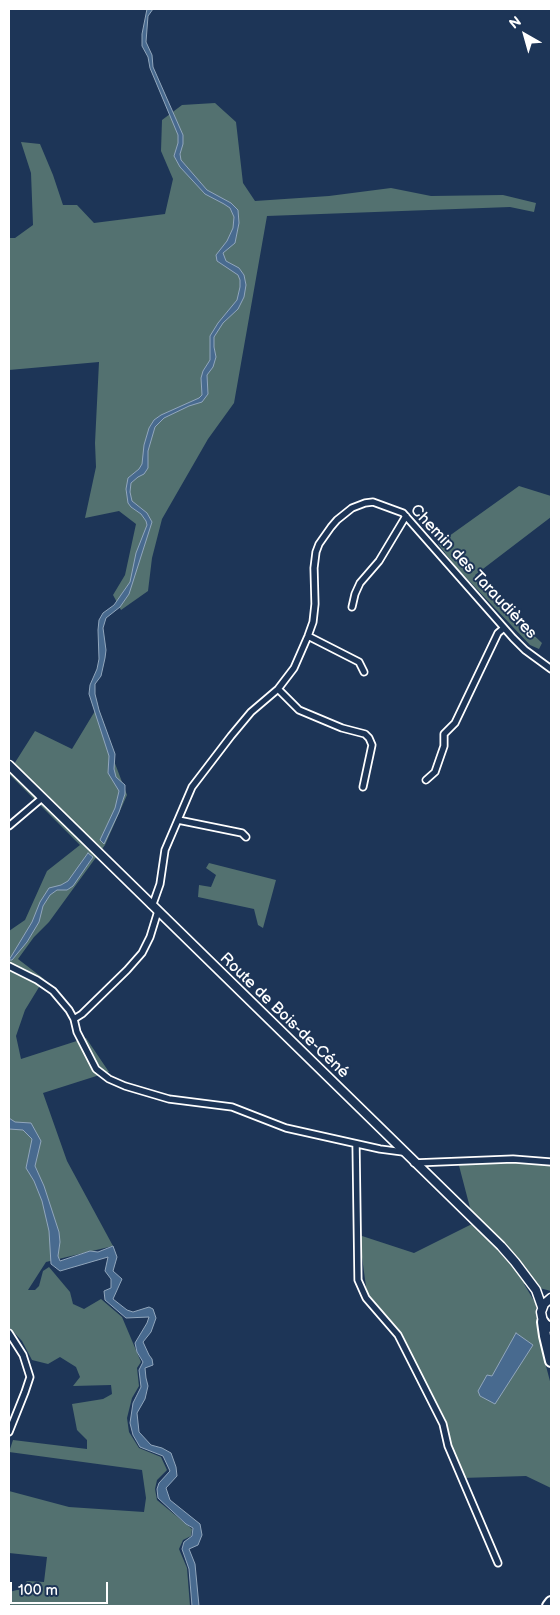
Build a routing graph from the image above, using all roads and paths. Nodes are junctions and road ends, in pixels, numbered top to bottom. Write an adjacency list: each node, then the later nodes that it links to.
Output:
1 (406, 516): 2 (street); 3 (street, Chemin des Taraudières); 4 (street, Chemin des Taraudières)
2 (352, 607)
3 (504, 628): 5 (street, Chemin des Taraudières); 9 (street)
4 (308, 636): 6 (street); 7 (street, Chemin des Taraudières)
5 (551, 669)
6 (364, 672)
7 (278, 689): 10 (street); 12 (street, Chemin des Taraudières)
8 (9, 765): 11 (street, Route de Bois-de-Céné)
9 (426, 780)
10 (363, 787)
11 (42, 798): 13 (street); 15 (street, Route de Bois-de-Céné)
12 (178, 820): 14 (street); 15 (street, Chemin des Taraudières)
13 (9, 826)
14 (246, 837)
15 (151, 904): 16 (street, Route de Bois-de-Céné)
16 (158, 911): 18 (street); 20 (street, Route de Bois-de-Céné)
17 (9, 966): 18 (street)
18 (74, 1019): 19 (street)
19 (356, 1144): 20 (street); 30 (street)
20 (403, 1152): 22 (street, Route de Bois-de-Céné)
21 (551, 1162): 22 (street)
22 (414, 1163): 23 (street, Route de Bois-de-Céné)
23 (536, 1290): 24 (street); 25 (street)
24 (551, 1298): 25 (street)
25 (542, 1307): 26 (street)
26 (547, 1325): 28 (highway)
27 (9, 1333): 29 (street)
28 (551, 1361)
29 (9, 1432)
30 (498, 1563)
31 (551, 1602): 32 (highway)
32 (548, 1606)

